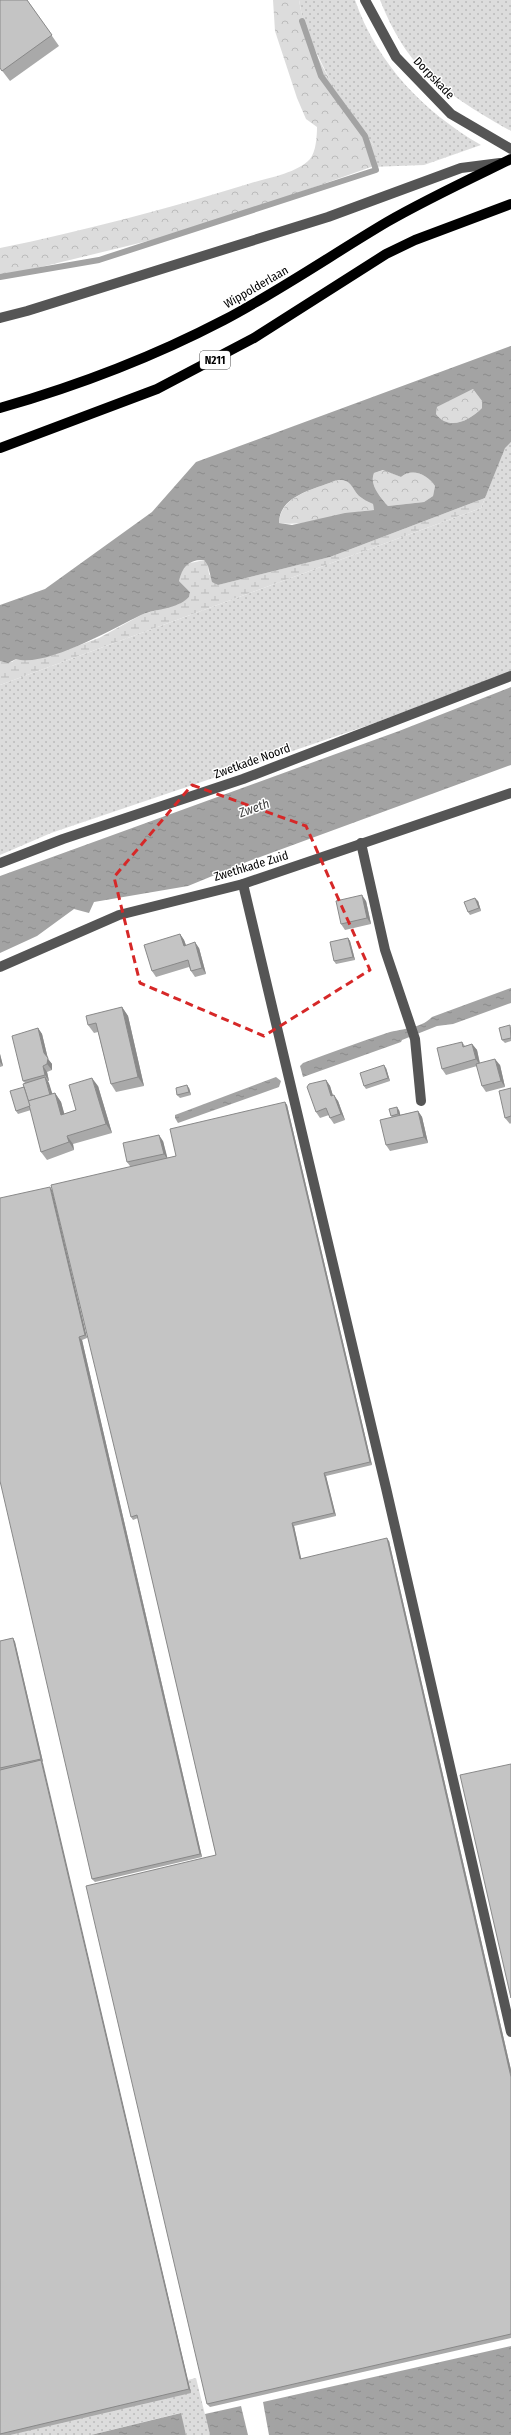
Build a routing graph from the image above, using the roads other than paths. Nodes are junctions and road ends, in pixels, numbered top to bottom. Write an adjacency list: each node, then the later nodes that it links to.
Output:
1 (365, 0): 2 (street, Dorpskade)
2 (511, 148)
3 (507, 161): 5 (street); 6 (main road, Wippolderlaan / N211)
4 (511, 204): 7 (main road, N211)
5 (0, 318)
6 (0, 408)
7 (0, 448)
8 (511, 676): 11 (street, Zwetkade Noord)
9 (511, 793): 10 (street, Zwethkade Zuid)
10 (361, 843): 12 (street, Zwethkade Zuid); 14 (street)
11 (0, 863)
12 (243, 884): 13 (street, Zwethkade Zuid); 15 (street)
13 (0, 967)
14 (421, 1101)
15 (511, 2032)

